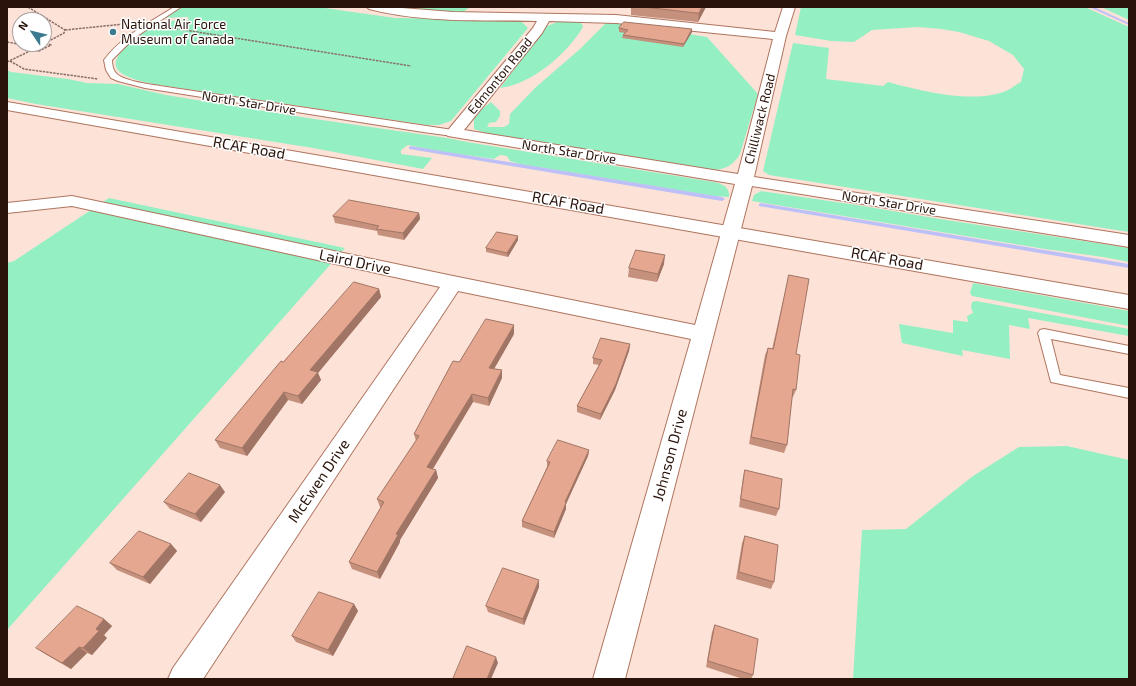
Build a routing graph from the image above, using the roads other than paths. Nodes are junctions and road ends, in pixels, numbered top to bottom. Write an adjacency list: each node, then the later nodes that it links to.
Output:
1 (178, 7): 8 (lane, North Star Drive)
2 (373, 7): 4 (street)
3 (789, 7): 6 (street, Chilliwack Road)
4 (394, 9): 5 (street)
5 (545, 18): 6 (street); 8 (street, Edmonton Road)
6 (780, 36): 9 (street, Chilliwack Road)
7 (7, 106): 11 (street, RCAF Road)
8 (453, 133): 9 (street, North Star Drive)
9 (745, 180): 11 (street, Chilliwack Road); 12 (street, North Star Drive)
10 (7, 208): 13 (street, Laird Drive)
11 (731, 232): 14 (street, RCAF Road); 15 (street, Johnson Drive)
12 (1129, 241)
13 (453, 283): 15 (street, Laird Drive); 18 (street, McEwen Drive)
14 (1129, 302)
15 (703, 334): 19 (street, Johnson Drive)
16 (1129, 350): 17 (lane)
17 (1129, 393)
18 (184, 679)
19 (609, 679)

